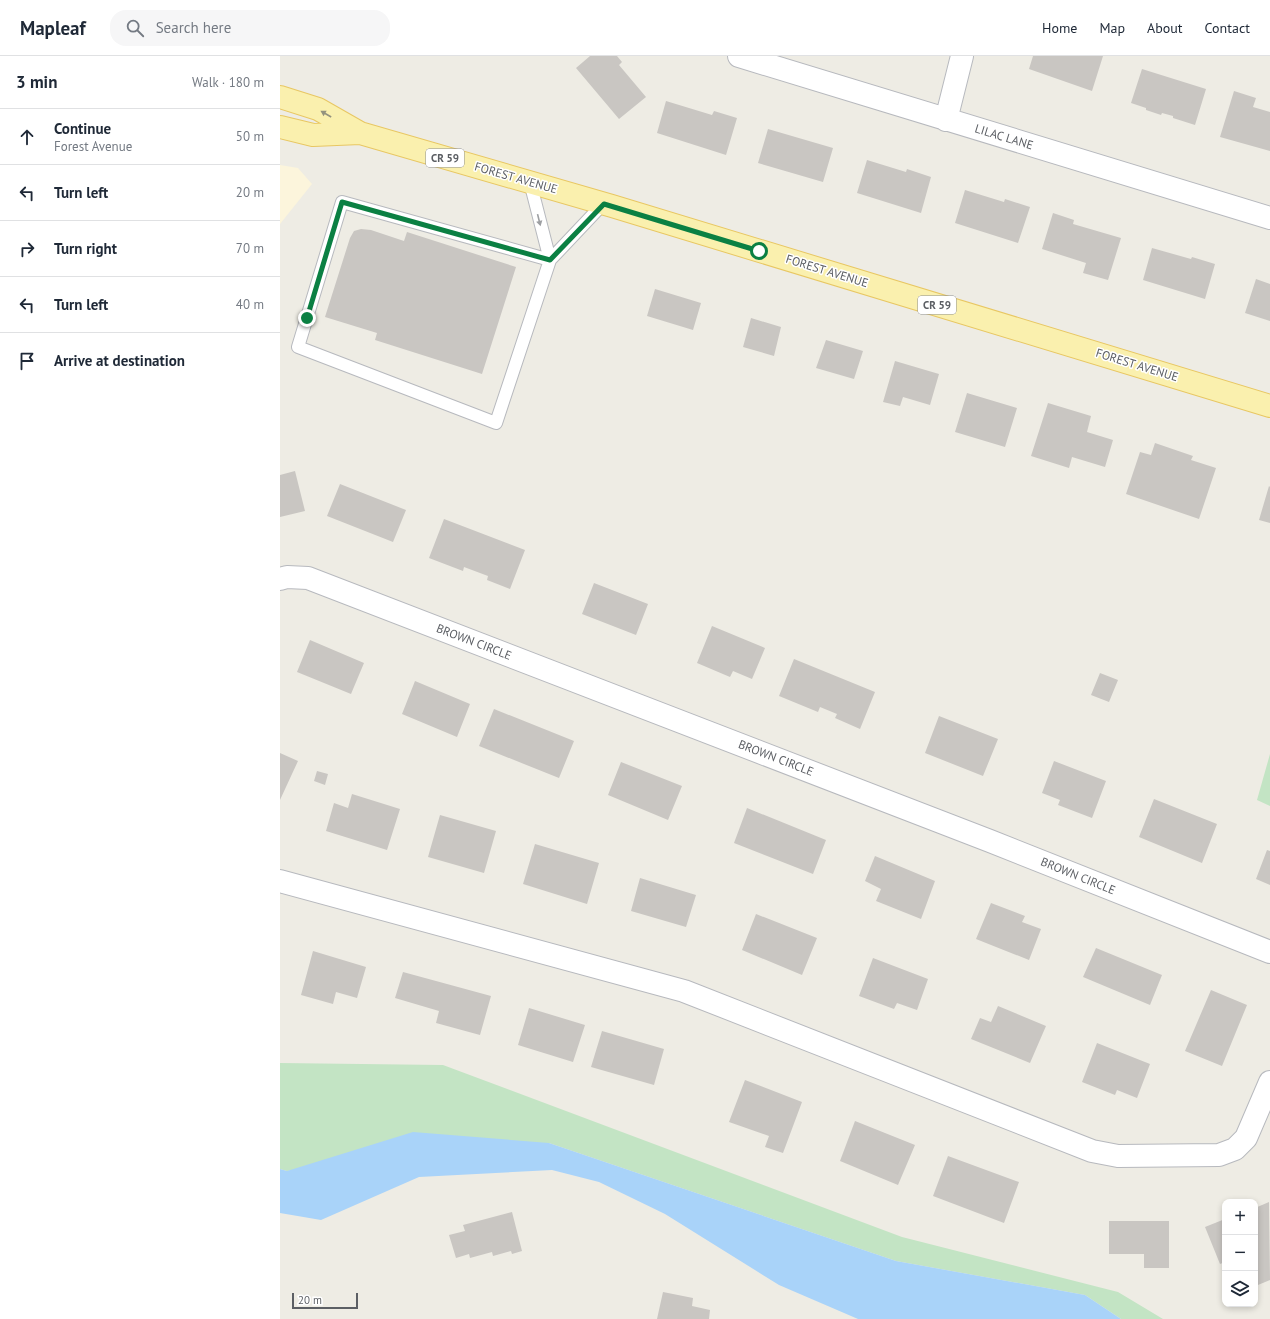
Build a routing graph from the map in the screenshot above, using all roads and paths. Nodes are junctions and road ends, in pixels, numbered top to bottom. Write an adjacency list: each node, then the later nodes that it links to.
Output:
1 (739, 56): 4 (street, LILAC LANE)
2 (962, 56): 4 (street)
3 (280, 97): 6 (main road, FOREST AVENUE / CR 59, one-way to 3)
4 (946, 120): 9 (street, LILAC LANE)
5 (280, 127): 6 (main road, FOREST AVENUE / CR 59)
6 (360, 133): 7 (main road, FOREST AVENUE / CR 59)
7 (530, 182): 8 (main road, FOREST AVENUE / CR 59); 10 (lane, one-way to 10)
8 (604, 204): 10 (lane); 11 (main road, FOREST AVENUE / CR 59)
9 (1270, 218)
10 (550, 260): 10 (lane)
11 (1270, 406)
12 (280, 579): 14 (street, BROWN CIRCLE)
13 (280, 881): 15 (street)
14 (1270, 952)
15 (1270, 1082)

